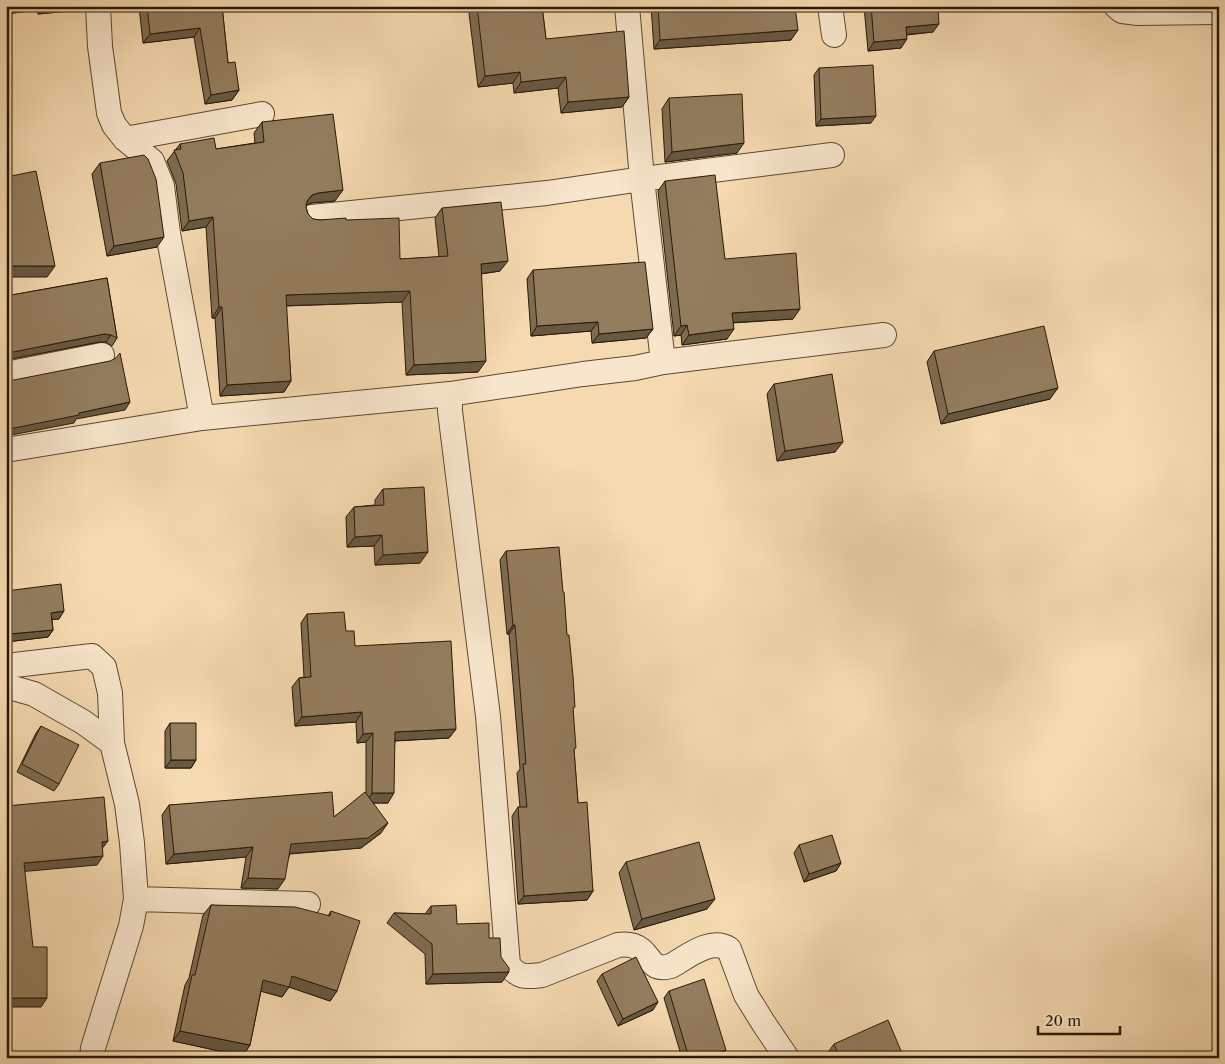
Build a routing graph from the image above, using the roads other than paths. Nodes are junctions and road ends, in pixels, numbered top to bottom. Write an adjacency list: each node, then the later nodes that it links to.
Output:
1 (98, 6): 8 (street)
2 (627, 6): 10 (street)
3 (830, 6): 6 (street)
4 (1116, 6): 5 (street)
5 (1219, 12)
6 (834, 35)
7 (262, 114): 8 (street)
8 (126, 139): 17 (street)
9 (832, 155): 10 (street)
10 (642, 179): 11 (street); 14 (street)
11 (312, 217)
12 (884, 335): 14 (street)
13 (102, 355): 15 (street)
14 (663, 362): 16 (street)
15 (6, 374)
16 (450, 394): 17 (street); 25 (street)
17 (202, 418): 18 (street)
18 (6, 450)
19 (6, 666): 21 (street)
20 (6, 686): 21 (street)
21 (112, 743): 22 (street)
22 (136, 899): 23 (street); 24 (street)
23 (308, 904)
24 (92, 1058)
25 (787, 1058)

